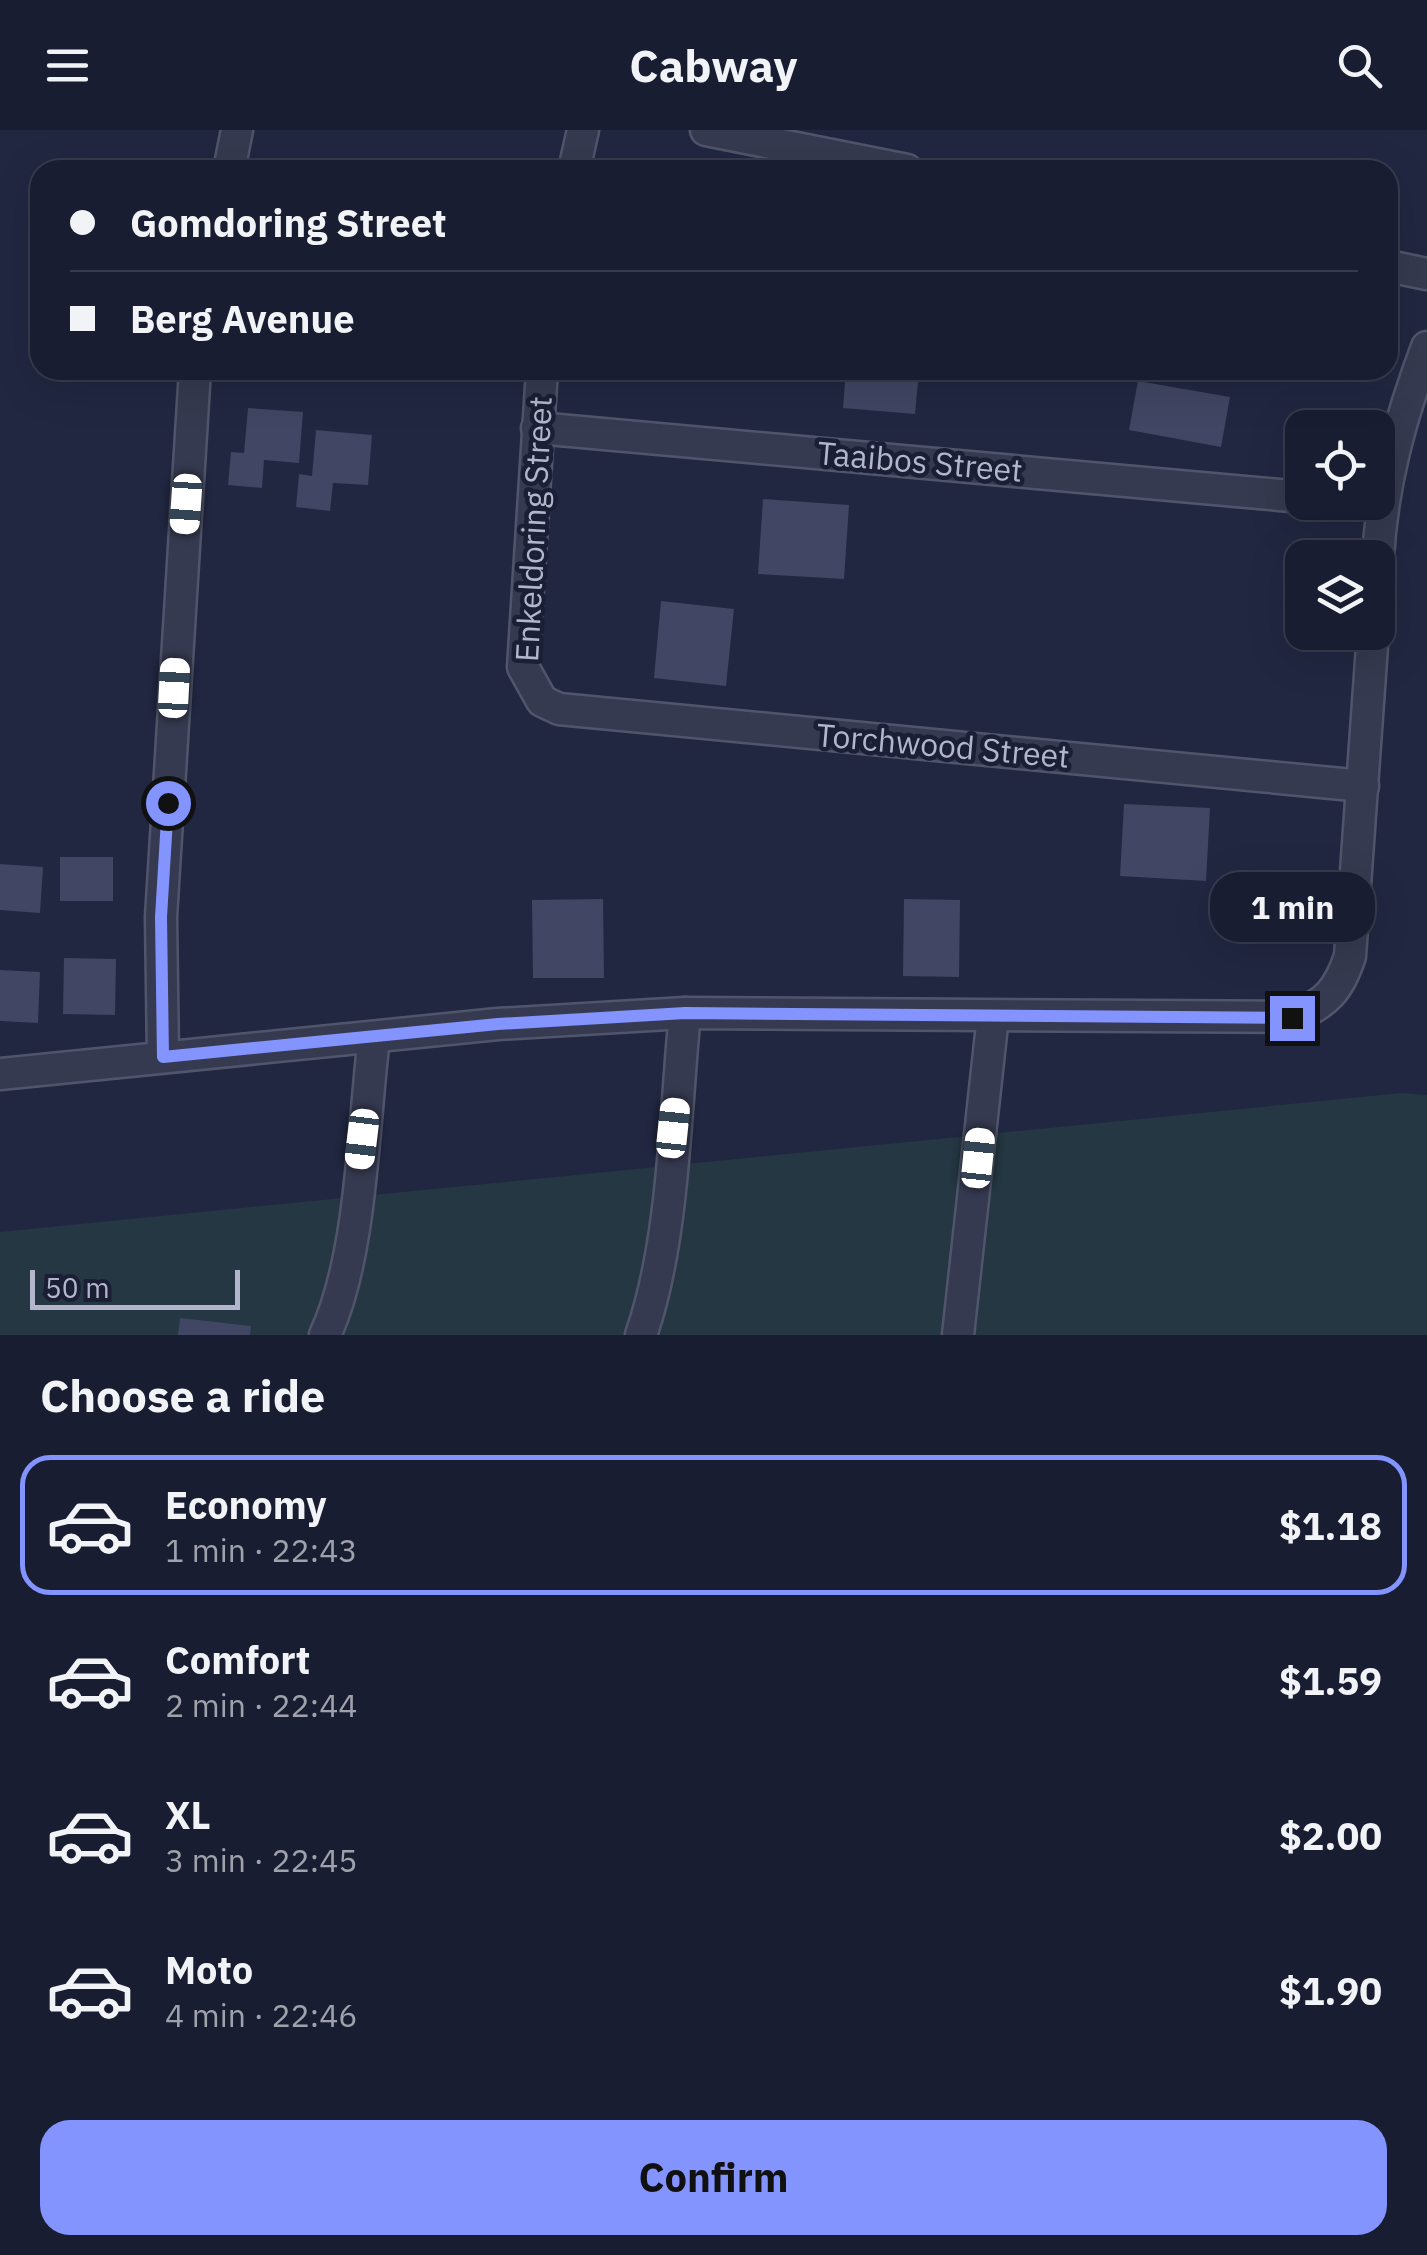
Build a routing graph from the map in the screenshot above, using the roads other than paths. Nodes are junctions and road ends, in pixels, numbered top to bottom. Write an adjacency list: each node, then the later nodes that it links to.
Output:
1 (236, 130): 4 (street)
2 (582, 130): 5 (street)
3 (706, 130): 6 (street)
4 (231, 160)
5 (576, 160)
6 (856, 160)
7 (1398, 268): 8 (street)
8 (1427, 274)
9 (1427, 347): 13 (street)
10 (194, 380): 21 (street)
11 (541, 380): 12 (street, Enkeldoring Street)
12 (537, 428): 14 (street, Taaibos Street); 16 (street, Enkeldoring Street)
13 (1395, 438)
14 (1285, 494)
15 (1372, 650): 17 (street)
16 (531, 688): 17 (street, Torchwood Street)
17 (1363, 786): 19 (street)
18 (685, 1013): 19 (street); 20 (street); 24 (street)
19 (993, 1016): 25 (street)
20 (374, 1038): 21 (street); 23 (street)
21 (163, 1057): 22 (street)
22 (0, 1074)
23 (325, 1335)
24 (642, 1335)
25 (958, 1335)

